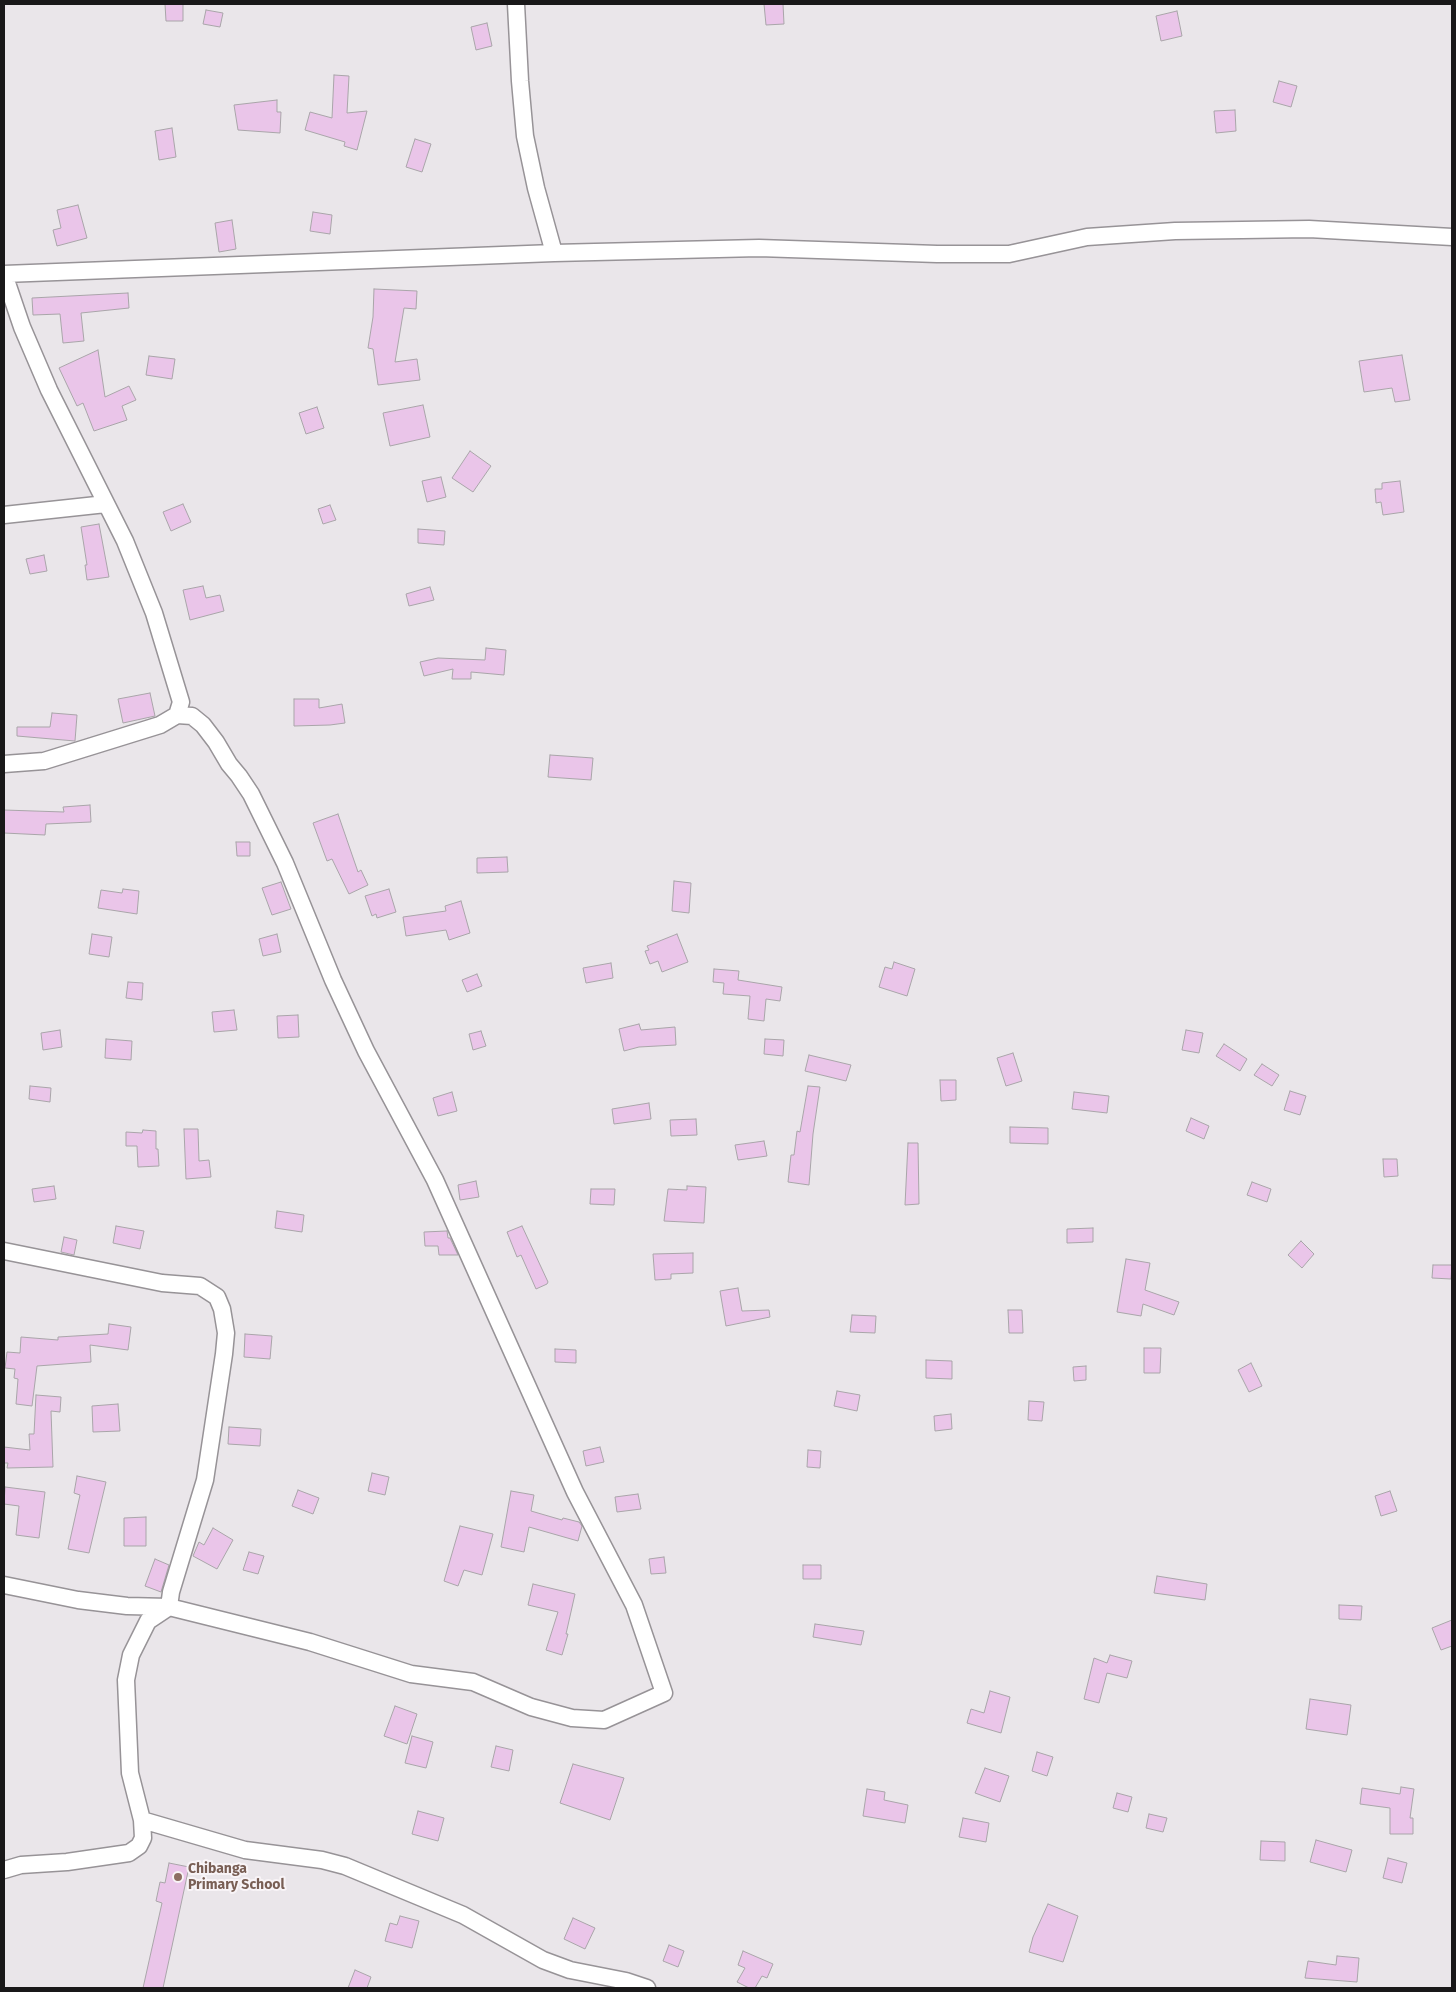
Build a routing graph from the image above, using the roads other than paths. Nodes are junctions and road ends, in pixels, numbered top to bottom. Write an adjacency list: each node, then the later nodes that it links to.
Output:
1 (516, 4): 3 (street)
2 (1452, 237): 3 (street)
3 (554, 253): 4 (street)
4 (4, 274): 5 (street)
5 (106, 504): 6 (street); 7 (street)
6 (4, 515)
7 (176, 715): 8 (street); 11 (street)
8 (4, 764)
9 (4, 1251): 11 (street)
10 (4, 1584): 11 (street)
11 (169, 1607): 12 (street)
12 (142, 1820): 13 (street); 14 (street)
13 (4, 1870)
14 (647, 1988)

